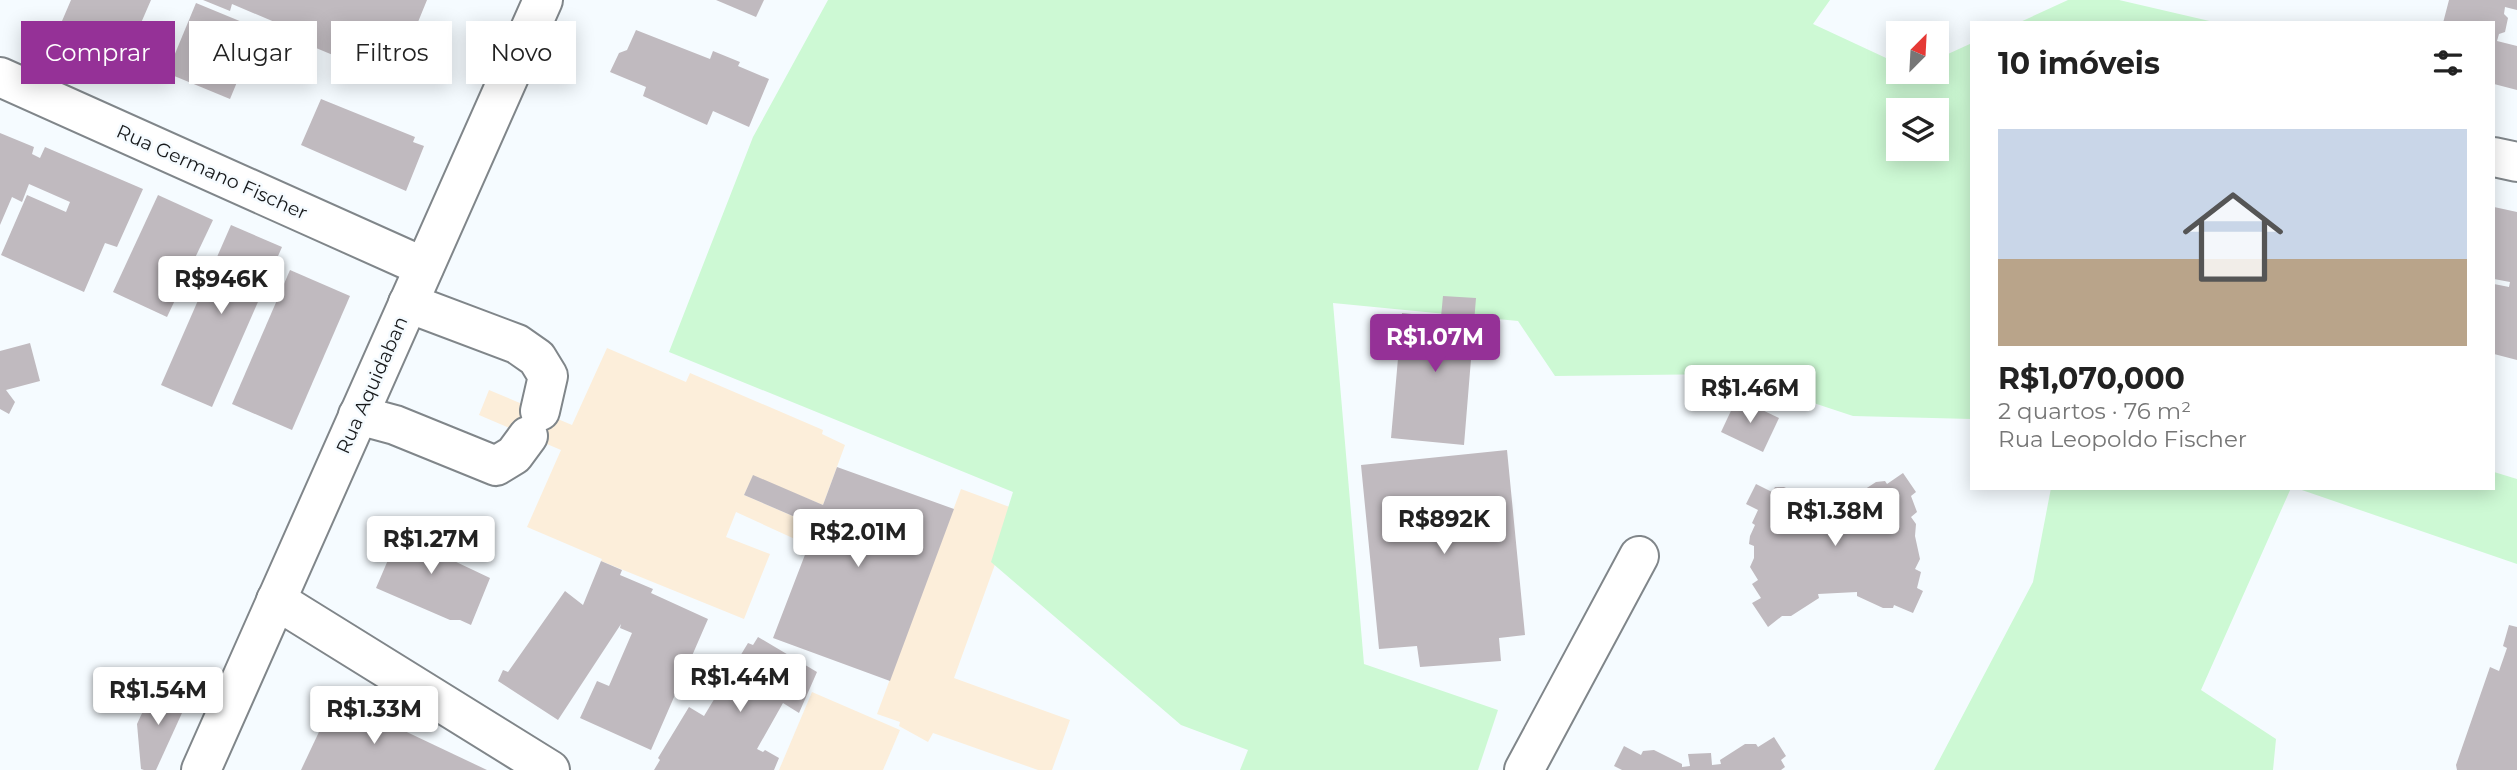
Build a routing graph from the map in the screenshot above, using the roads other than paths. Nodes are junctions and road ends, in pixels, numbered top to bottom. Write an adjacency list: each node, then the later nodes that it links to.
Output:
1 (543, 0): 5 (street, Rua Aquidaban)
2 (0, 77): 5 (street, Rua Germano Fischer)
3 (2495, 157): 4 (street)
4 (2517, 162)
5 (424, 267): 6 (street, Rua Aquidaban)
6 (408, 303): 7 (street, Rua Aquidaban); 7 (street)
7 (358, 415): 9 (street, Rua Aquidaban)
8 (1639, 556): 12 (street)
9 (276, 600): 10 (street, Rua Aquidaban); 11 (street)
10 (201, 770)
11 (550, 770)
12 (1524, 770)

